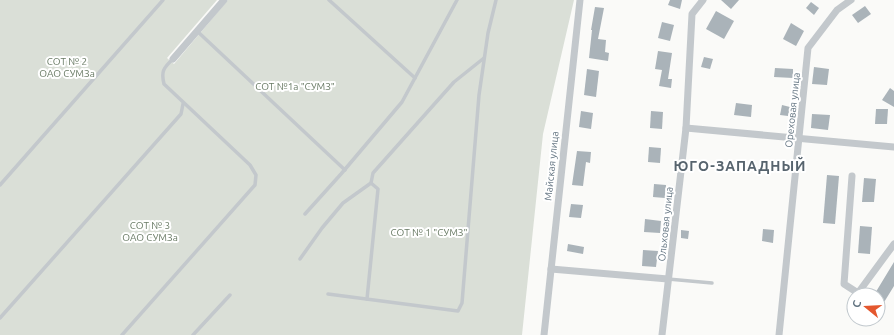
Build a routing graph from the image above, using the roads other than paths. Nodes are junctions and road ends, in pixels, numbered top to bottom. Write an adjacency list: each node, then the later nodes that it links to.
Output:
1 (163, 0): 20 (lane)
2 (224, 0): 9 (street)
3 (329, 0): 12 (lane)
4 (457, 0): 12 (lane)
5 (496, 0): 10 (lane)
6 (580, 0): 24 (street, Майская улица)
7 (704, 0): 14 (street, Ольховая улица)
8 (851, 0): 15 (street, Ореховая улица)
9 (197, 31): 11 (street); 17 (lane)
10 (484, 58): 19 (lane); 29 (lane)
11 (173, 59): 13 (lane)
12 (414, 78): 17 (lane)
13 (183, 104): 30 (lane); 31 (lane)
14 (686, 128): 15 (street); 25 (street, Ольховая улица)
15 (799, 139): 16 (street); 35 (street, Ореховая улица)
16 (894, 147)
17 (345, 170): 21 (lane)
18 (852, 176): 22 (street)
19 (371, 183): 23 (lane); 29 (lane)
20 (0, 185)
21 (304, 214)
22 (894, 244)
23 (300, 259)
24 (551, 269): 25 (street); 33 (street, Майская улица)
25 (668, 279): 26 (lane); 34 (street, Ольховая улица)
26 (712, 283)
27 (328, 294): 29 (lane)
28 (230, 295): 32 (lane)
29 (367, 299)
30 (0, 318)
31 (122, 335)
32 (193, 335)
33 (544, 335)
34 (662, 335)
35 (779, 335)

